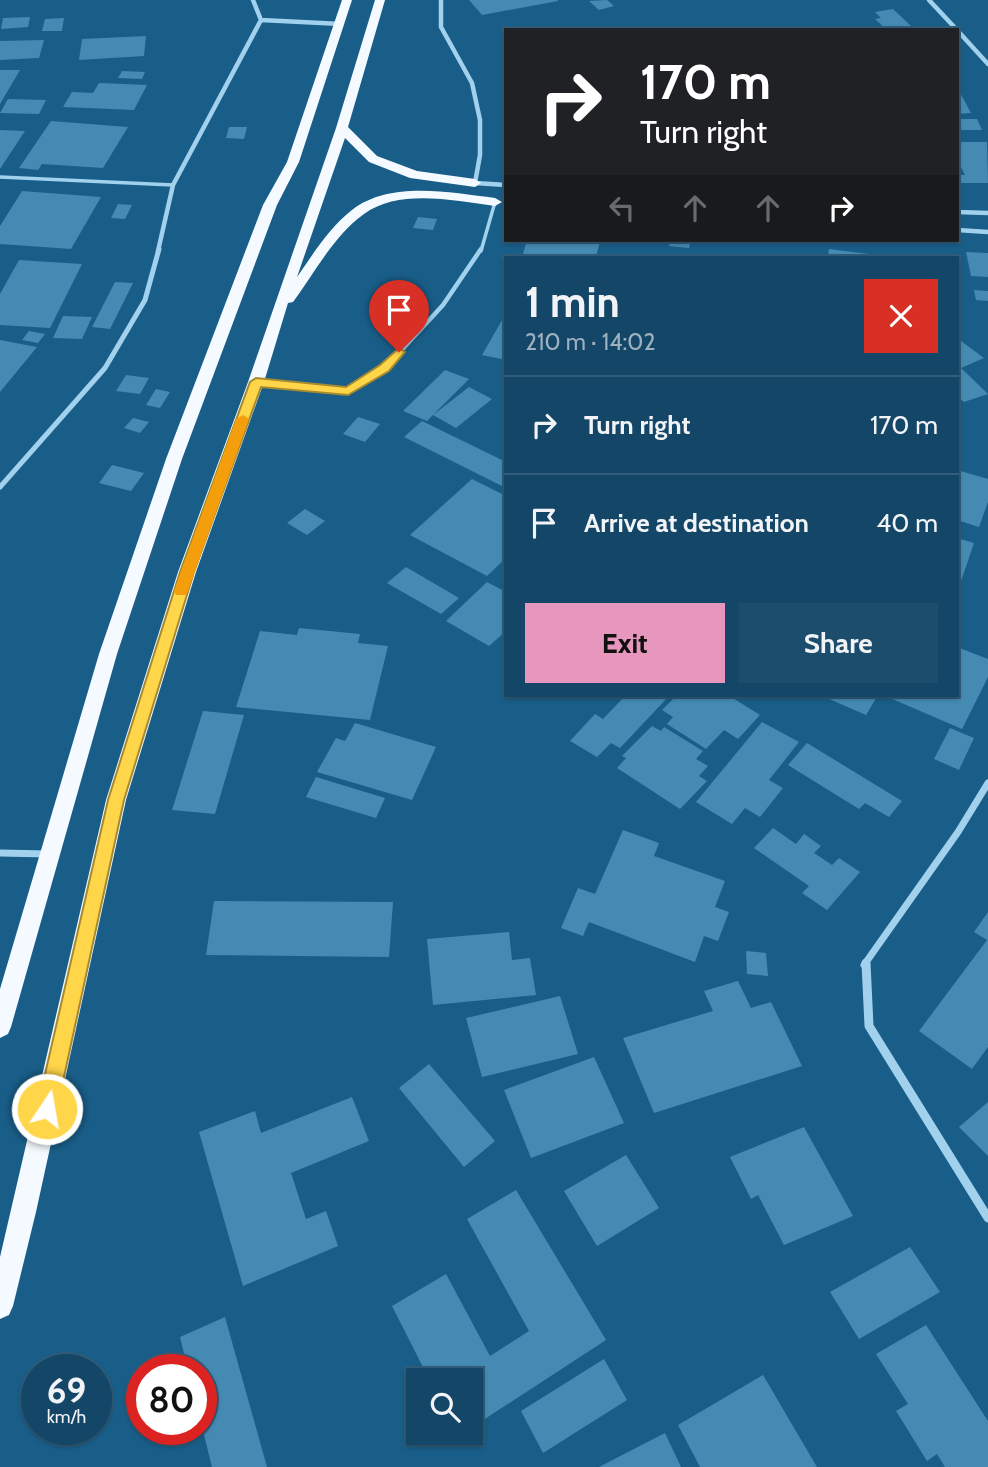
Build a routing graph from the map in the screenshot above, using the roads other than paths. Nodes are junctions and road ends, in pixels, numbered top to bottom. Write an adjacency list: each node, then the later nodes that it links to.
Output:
1 (253, 0): 6 (street)
2 (347, 0): 7 (highway)
3 (380, 0): 11 (highway)
4 (441, 0): 13 (street)
5 (929, 0): 8 (street)
6 (261, 20): 7 (street); 15 (street)
7 (341, 24): 26 (highway)
8 (955, 28)
9 (959, 32): 10 (street)
10 (988, 64)
11 (342, 128): 13 (highway); 21 (highway)
12 (0, 177): 15 (lane)
13 (475, 183): 14 (street)
14 (504, 184)
15 (173, 185): 23 (street)
16 (500, 203): 21 (highway); 22 (lane)
17 (959, 212): 18 (street)
18 (988, 213)
19 (959, 230): 20 (street)
20 (988, 232)
21 (277, 314): 22 (highway)
22 (256, 382): 29 (highway)
23 (0, 487)
24 (988, 783): 28 (street)
25 (0, 853): 26 (street)
26 (52, 855): 27 (highway)
27 (0, 1027)
28 (988, 1218)
29 (0, 1306)

